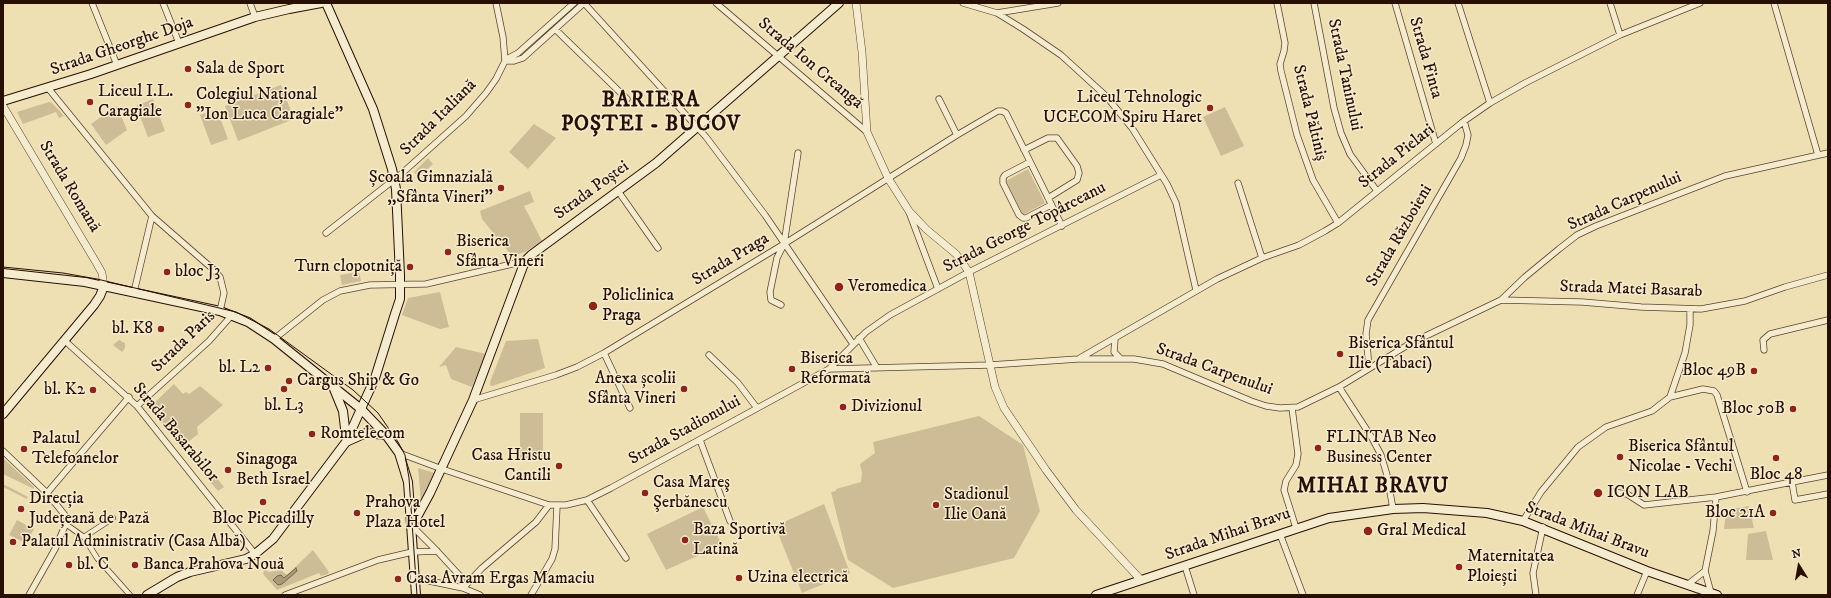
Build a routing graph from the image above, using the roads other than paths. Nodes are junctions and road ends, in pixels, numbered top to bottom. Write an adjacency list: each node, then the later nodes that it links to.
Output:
1 (92, 3): 28 (street)
2 (163, 3): 25 (street)
3 (250, 3): 22 (street)
4 (321, 3): 22 (main road, Strada Gheorghe Doja)
5 (326, 3): 47 (main road)
6 (496, 3): 27 (street)
7 (574, 3): 27 (street)
8 (716, 3): 26 (street, Strada Ion Creangă)
9 (839, 3): 26 (main road, Strada Poștei)
10 (856, 3): 37 (street)
11 (963, 3): 21 (street)
12 (1058, 3): 21 (street)
13 (1276, 3): 55 (street, Strada Păltiniș)
14 (1314, 3): 50 (street, Strada Taninului)
15 (1395, 3): 39 (street, Strada Finta)
16 (1458, 3): 33 (street)
17 (1610, 3): 24 (street)
18 (1700, 3): 24 (street, Strada Pielari)
19 (1774, 3): 43 (street)
20 (586, 4): 23 (street); 36 (street)
21 (997, 13): 45 (street)
22 (255, 17): 25 (main road, Strada Gheorghe Doja)
23 (556, 30): 27 (street); 30 (street)
24 (1620, 35): 33 (street, Strada Pielari)
25 (179, 43): 28 (main road, Strada Gheorghe Doja)
26 (777, 56): 36 (main road, Strada Poștei); 37 (street, Strada Ion Creangă)
27 (505, 60): 47 (street, Strada Italiană)
28 (117, 65): 29 (main road, Strada Gheorghe Doja)
29 (48, 88): 32 (main road, Strada Gheorghe Doja); 54 (street)
30 (626, 99)
31 (939, 99): 38 (street)
32 (3, 101)
33 (1490, 103): 35 (street, Strada Pielari)
34 (3, 106): 66 (street, Strada Romană)
35 (1464, 121): 39 (street, Strada Pielari); 88 (street, Strada Războieni)
36 (698, 127): 49 (main road, Strada Poștei); 58 (street)
37 (867, 132): 46 (street)
38 (957, 135): 40 (street, Strada Praga); 46 (street, Strada Praga)
39 (1436, 144): 50 (street, Strada Pielari)
40 (1024, 150): 44 (street); 51 (street)
41 (798, 153): 58 (street)
42 (1828, 153): 43 (street, Strada Carpenului)
43 (1818, 155): 70 (street, Strada Carpenului)
44 (1030, 162): 51 (street); 52 (street)
45 (1161, 175): 56 (street, Strada George Topârceanu); 68 (street)
46 (888, 178): 53 (street); 58 (street, Strada Praga)
47 (395, 180): 57 (street, Strada Italiană); 65 (main road)
48 (1238, 183): 60 (street)
49 (618, 191): 59 (street); 61 (main road, Strada Poștei)
50 (1377, 191): 55 (street, Strada Pielari)
51 (1048, 198): 52 (street)
52 (1051, 205): 56 (street)
53 (909, 210): 62 (street); 67 (street)
54 (152, 216): 69 (street); 73 (street)
55 (1338, 223): 60 (street, Strada Pielari)
56 (1062, 226): 62 (street, Strada George Topârceanu)
57 (326, 233)
58 (784, 244): 71 (street); 80 (street); 82 (street, Strada Praga)
59 (658, 248)
60 (1262, 258): 68 (street, Strada Pielari)
61 (525, 262): 65 (street); 94 (main road, Strada Poștei)
62 (969, 272): 67 (street, Strada George Topârceanu); 86 (street)
63 (3, 273): 66 (main road)
64 (1828, 276): 72 (street, Strada Matei Basarab)
65 (400, 285): 77 (street); 99 (main road)
66 (104, 286): 69 (main road); 79 (main road)
67 (938, 289): 76 (street, Strada George Topârceanu)
68 (1196, 290): 78 (street, Strada Pielari)
69 (134, 292): 73 (main road)
70 (1501, 300): 72 (street, Strada Matei Basarab); 88 (street, Strada Carpenului)
71 (781, 305)
72 (1690, 310): 93 (street)
73 (220, 311): 74 (main road)
74 (232, 315): 77 (main road); 95 (street, Strada Paris)
75 (1828, 320): 81 (street)
76 (860, 338): 80 (street, Strada George Topârceanu); 87 (street)
77 (274, 339): 90 (main road)
78 (1115, 339): 84 (street); 85 (street, Strada Pielari)
79 (64, 340): 92 (street, Strada Basarabilor); 100 (main road)
80 (853, 344): 89 (street, Strada George Topârceanu)
81 (1764, 350)
82 (604, 353): 94 (street, Strada Praga); 96 (street)
83 (709, 355): 97 (street)
84 (1120, 358): 85 (street, Strada Carpenului); 98 (street, Strada Carpenului)
85 (1078, 359): 86 (street, Strada Pielari)
86 (990, 365): 87 (street, Strada Stadionului); 135 (street)
87 (877, 368): 89 (street, Strada Stadionului)
88 (1369, 368): 91 (street, Strada Carpenului)
89 (829, 369): 97 (street, Strada Stadionului)
90 (332, 387): 99 (main road); 103 (main road)
91 (1338, 387): 98 (street, Strada Carpenului); 117 (street)
92 (128, 397): 95 (street, Strada Basarabilor); 111 (street)
93 (1670, 398): 110 (street); 120 (street)
94 (473, 400): 106 (main road, Strada Poștei)
95 (137, 406): 129 (street, Strada Basarabilor)
96 (630, 408)
97 (756, 408): 102 (street, Strada Stadionului)
98 (1292, 408): 124 (street)
99 (361, 409): 101 (main road); 103 (main road)
100 (3, 414)
101 (386, 435): 103 (main road); 105 (main road)
102 (700, 440): 114 (street, Strada Stadionului); 119 (street)
103 (346, 442): 129 (main road)
104 (3, 451): 111 (street)
105 (399, 452): 106 (street, Strada Stadionului); 122 (main road)
106 (442, 469): 115 (street, Strada Stadionului); 122 (main road, Strada Poștei)
107 (1828, 475): 108 (street)
108 (1792, 482): 110 (street); 112 (street)
109 (1613, 492): 113 (street)
110 (1747, 492): 113 (street)
111 (47, 493): 121 (street)
112 (1828, 494)
113 (1716, 497): 133 (street)
114 (587, 500): 116 (street, Strada Stadionului); 130 (street)
115 (549, 505): 116 (street, Strada Stadionului); 137 (street)
116 (557, 506): 145 (street)
117 (1393, 509): 120 (main road, Strada Mihai Bravu); 124 (main road, Strada Mihai Bravu)
118 (113, 518): 126 (street)
119 (730, 521)
120 (1523, 521): 123 (main road, Strada Mihai Bravu)
121 (67, 525): 126 (street); 139 (street)
122 (412, 526): 127 (street); 128 (main road)
123 (1543, 527): 132 (main road, Strada Mihai Bravu); 149 (street)
124 (1296, 528): 125 (main road, Strada Mihai Bravu)
125 (1280, 534): 131 (main road, Strada Mihai Bravu); 148 (street)
126 (84, 537): 140 (street)
127 (438, 550): 128 (street); 137 (street)
128 (413, 552): 134 (main road); 142 (street)
129 (255, 554): 141 (main road)
130 (626, 558)
131 (1184, 566): 135 (main road, Strada Mihai Bravu); 147 (street)
132 (1647, 571): 136 (main road, Strada Mihai Bravu); 150 (street)
133 (1705, 571): 136 (street); 138 (street)
134 (414, 578): 137 (street); 143 (main road)
135 (1141, 580): 146 (main road, Strada Mihai Bravu)
136 (1687, 585): 138 (main road, Strada Mihai Bravu)
137 (462, 588): 144 (street)
138 (1714, 594)
139 (29, 595)
140 (130, 595)
141 (147, 595)
142 (285, 595)
143 (416, 595)
144 (480, 595)
145 (531, 595)
146 (1096, 595)
147 (1194, 595)
148 (1302, 595)
149 (1536, 595)
150 (1637, 595)

